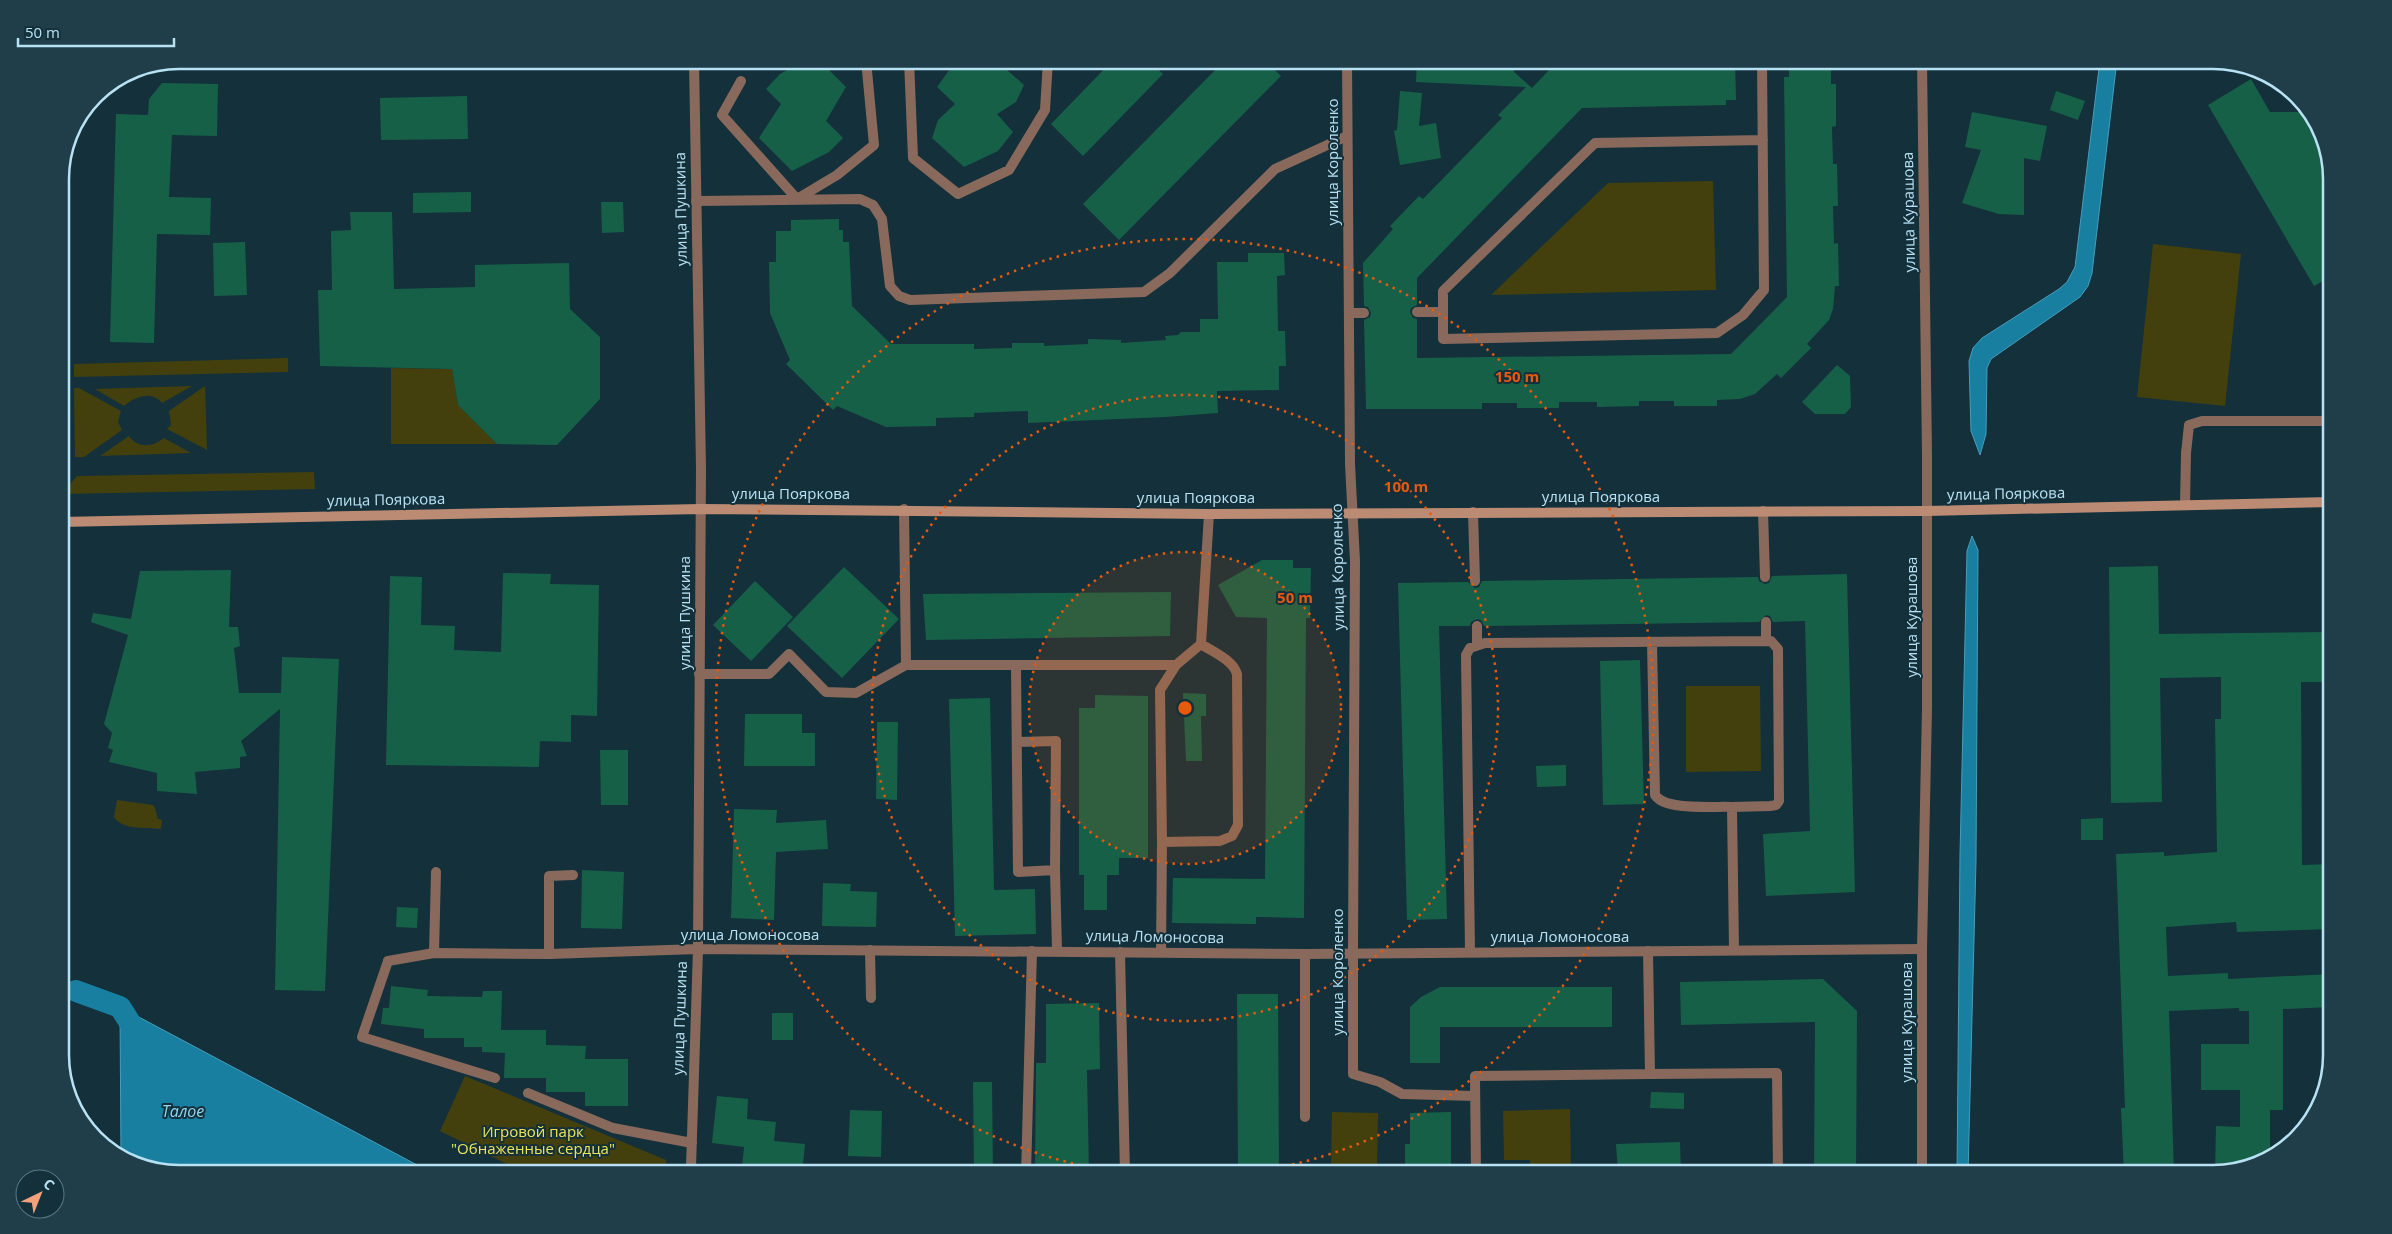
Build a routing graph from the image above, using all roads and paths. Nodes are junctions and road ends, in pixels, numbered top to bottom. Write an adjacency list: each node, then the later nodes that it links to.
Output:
1 (694, 69): 12 (street, улица Пушкина)
2 (867, 69): 11 (street)
3 (909, 69): 4 (street)
4 (1047, 69)
5 (1347, 69): 9 (street, улица Короленко)
6 (1762, 69): 10 (street)
7 (1922, 69): 22 (street, улица Курашова)
8 (741, 80): 11 (street)
9 (1347, 136): 11 (street); 15 (street, улица Короленко)
10 (1763, 140): 14 (street); 14 (street)
11 (797, 199): 12 (street)
12 (696, 201): 20 (street, улица Пушкина)
13 (1417, 312): 14 (street)
14 (1443, 312)
15 (1348, 313): 16 (street); 25 (street, улица Короленко)
16 (1364, 313)
17 (2323, 420): 19 (street)
18 (2323, 502): 19 (main road, улица Пояркова)
19 (2185, 505): 22 (main road, улица Пояркова)
20 (700, 509): 21 (main road, улица Пояркова); 27 (main road, улица Пояркова); 39 (street, улица Пушкина)
21 (904, 509): 26 (main road, улица Пояркова); 36 (street)
22 (1927, 511): 24 (main road, улица Пояркова); 46 (street, улица Курашова)
23 (1473, 512): 24 (main road, улица Пояркова); 25 (main road, улица Пояркова); 29 (street)
24 (1763, 512): 28 (street)
25 (1353, 513): 26 (main road, улица Пояркова); 57 (street, улица Короленко)
26 (1209, 514): 34 (street)
27 (69, 522)
28 (1765, 577)
29 (1475, 581)
30 (1766, 622): 32 (street)
31 (1477, 626): 35 (street)
32 (1766, 641): 33 (street); 41 (street)
33 (1652, 642): 35 (street); 41 (street)
34 (1201, 644): 37 (street); 42 (street)
35 (1477, 645): 55 (street)
36 (906, 665): 38 (street); 39 (street)
37 (1176, 665): 38 (street); 42 (street)
38 (1016, 666): 40 (street)
39 (700, 674): 47 (street, улица Пушкина)
40 (1017, 742): 43 (street); 43 (street)
41 (1732, 807): 49 (street)
42 (1162, 842): 54 (street)
43 (1055, 870): 51 (street)
44 (436, 872): 56 (street)
45 (573, 875): 58 (street)
46 (1922, 948): 49 (street, улица Ломоносова); 72 (street, улица Курашова)
47 (698, 949): 48 (street, улица Ломоносова); 58 (street, улица Ломоносова); 66 (street, улица Пушкина)
48 (870, 950): 50 (street, улица Ломоносова); 60 (street)
49 (1734, 950): 52 (street, улица Ломоносова)
50 (1032, 951): 51 (street, улица Ломоносова); 68 (street)
51 (1057, 951): 53 (street, улица Ломоносова)
52 (1648, 951): 55 (street, улица Ломоносова); 61 (street)
53 (1120, 952): 54 (street, улица Ломоносова); 69 (street)
54 (1161, 952): 59 (street, улица Ломоносова)
55 (1470, 952): 57 (street, улица Ломоносова)
56 (434, 953): 58 (street, улица Ломоносова); 62 (street, улица Ломоносова)
57 (1354, 953): 59 (street, улица Ломоносова); 64 (street, улица Короленко)
58 (549, 954)
59 (1305, 954): 65 (street)
60 (871, 998)
61 (1650, 1074): 64 (street); 71 (street)
62 (495, 1078)
63 (528, 1093): 66 (street)
64 (1475, 1096): 70 (street)
65 (1305, 1117)
66 (692, 1143): 67 (street, улица Пушкина)
67 (692, 1165)
68 (1026, 1165)
69 (1125, 1165)
70 (1476, 1165)
71 (1778, 1165)
72 (1922, 1165)

